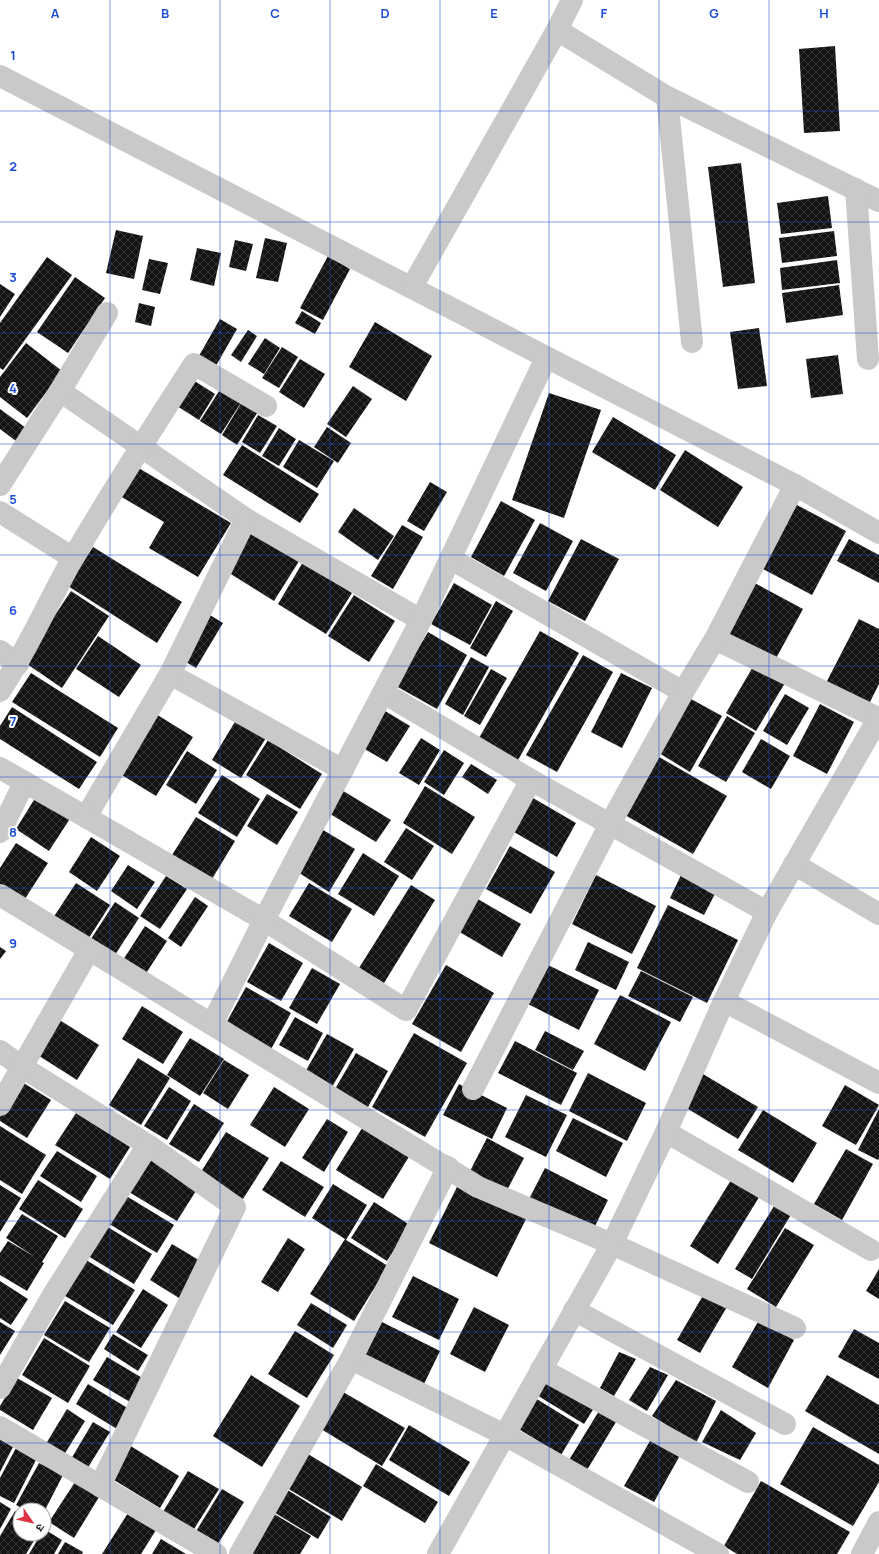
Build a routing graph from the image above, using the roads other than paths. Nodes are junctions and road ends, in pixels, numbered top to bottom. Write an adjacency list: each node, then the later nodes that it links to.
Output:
1 (572, 0): 2 (street)
2 (557, 30): 4 (street); 7 (street)
3 (0, 76): 7 (street)
4 (667, 97): 5 (street); 9 (street)
5 (856, 189): 6 (street); 11 (street)
6 (879, 201)
7 (412, 287): 10 (street)
8 (107, 313): 12 (street)
9 (692, 342)
10 (546, 358): 15 (street); 21 (street)
11 (868, 359)
12 (60, 391): 14 (street); 16 (street)
13 (266, 406): 14 (street)
14 (140, 447): 18 (street); 20 (street)
15 (795, 485): 19 (street); 23 (street)
16 (0, 486)
17 (0, 512): 20 (street)
18 (246, 519): 22 (street); 26 (street)
19 (879, 533)
20 (73, 558): 25 (street)
21 (451, 559): 22 (street); 28 (street)
22 (421, 620): 29 (street)
23 (715, 639): 28 (street); 30 (street)
24 (0, 651): 25 (street)
25 (18, 664): 27 (street)
26 (170, 674): 32 (street); 35 (street)
27 (0, 691)
28 (683, 692): 36 (street)
29 (384, 693): 32 (street); 33 (street)
30 (879, 718): 38 (street)
31 (0, 768): 34 (street)
32 (343, 770): 42 (street)
33 (532, 780): 36 (street); 42 (street)
34 (24, 782): 35 (street); 37 (street)
35 (86, 817): 42 (street)
36 (610, 824): 40 (street); 49 (street)
37 (0, 832)
38 (794, 864): 40 (street); 41 (street)
39 (0, 895): 43 (street)
40 (767, 912): 44 (street)
41 (879, 914)
42 (264, 920): 45 (street)
43 (89, 950): 45 (street); 47 (street)
44 (724, 1001): 48 (street); 51 (street)
45 (212, 1024): 53 (street)
46 (0, 1051): 47 (street)
47 (22, 1067): 50 (street); 52 (street)
48 (879, 1083)
49 (473, 1089)
50 (0, 1105)
51 (666, 1132): 54 (street); 55 (street)
52 (148, 1145): 60 (street); 65 (street)
53 (448, 1168): 54 (street); 58 (street)
54 (612, 1244): 56 (street); 57 (street)
55 (871, 1250)
56 (574, 1310): 59 (street); 61 (street)
57 (795, 1328)
58 (351, 1359): 63 (street); 68 (street)
59 (541, 1368): 63 (street); 64 (street)
60 (0, 1388)
61 (785, 1424)
62 (0, 1427): 65 (street)
63 (505, 1435): 69 (street); 70 (street)
64 (748, 1482)
65 (100, 1486): 67 (street)
66 (879, 1522): 71 (street)
67 (216, 1554)
68 (240, 1554)
69 (438, 1554)
70 (718, 1554)
71 (862, 1554)

